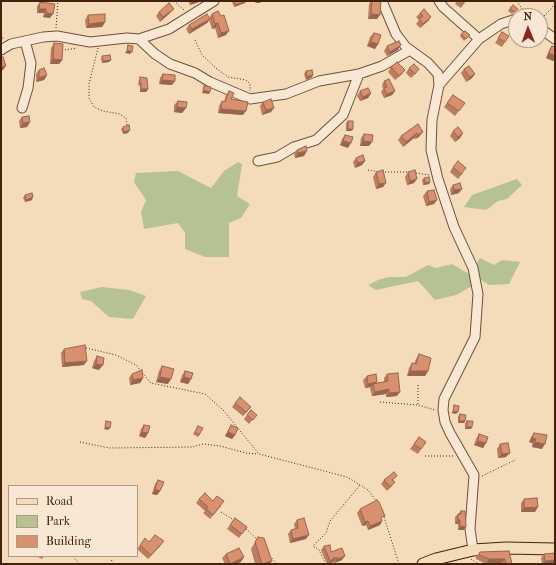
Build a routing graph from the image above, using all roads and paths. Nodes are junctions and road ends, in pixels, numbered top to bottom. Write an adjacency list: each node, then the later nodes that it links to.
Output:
1 (58, 1): 10 (path)
2 (174, 1): 8 (path)
3 (214, 1): 8 (street)
4 (382, 1): 17 (street)
5 (440, 1): 12 (street)
6 (555, 3): 7 (path)
7 (548, 12)
8 (191, 15): 11 (street)
9 (508, 22): 12 (street)
10 (54, 36): 14 (street); 15 (street)
11 (139, 39): 15 (street); 20 (street)
12 (478, 39): 19 (street)
13 (195, 40): 20 (path)
14 (25, 41): 16 (street); 21 (street)
15 (99, 42): 22 (path)
16 (1, 50)
17 (410, 50): 18 (street); 19 (street)
18 (359, 74): 20 (street); 23 (street)
19 (439, 85): 25 (street)
20 (250, 98)
21 (22, 108)
22 (127, 125)
23 (258, 161)
24 (368, 170): 25 (path)
25 (437, 176): 30 (street)
26 (84, 348): 32 (path)
27 (418, 385): 29 (path)
28 (380, 402): 29 (path)
29 (418, 405): 30 (path)
30 (443, 410): 34 (street)
31 (80, 442): 32 (path)
32 (259, 454): 37 (path)
33 (425, 456): 34 (path)
34 (462, 456): 36 (street)
35 (515, 460): 36 (path)
36 (474, 480): 45 (street)
37 (361, 485): 38 (path); 50 (path)
38 (380, 506)
39 (221, 512): 41 (path)
40 (382, 513): 51 (path)
41 (239, 523)
42 (244, 527): 43 (path)
43 (258, 540)
44 (555, 549): 45 (main road)
45 (473, 550): 52 (main road)
46 (270, 555): 49 (path)
47 (112, 559): 48 (path)
48 (111, 564)
49 (277, 564)
50 (326, 564)
51 (399, 564)
52 (423, 564)

